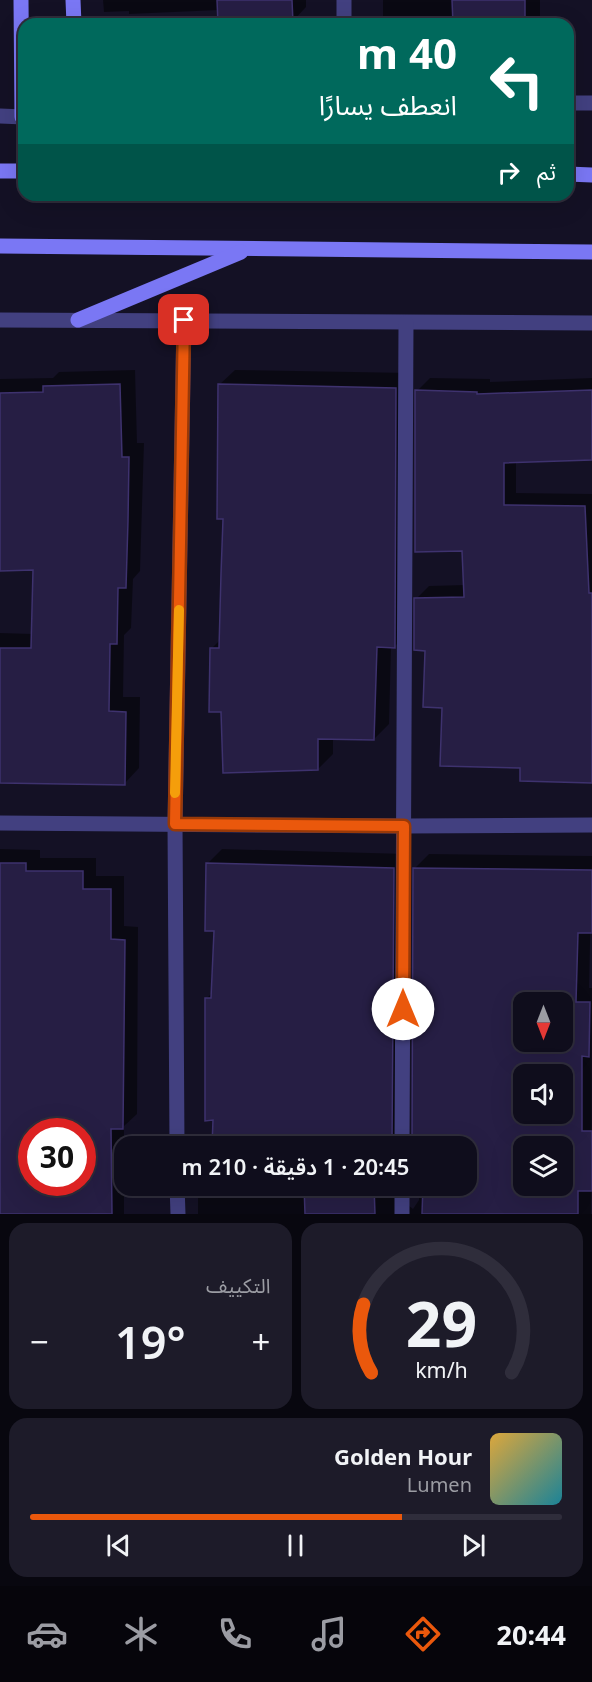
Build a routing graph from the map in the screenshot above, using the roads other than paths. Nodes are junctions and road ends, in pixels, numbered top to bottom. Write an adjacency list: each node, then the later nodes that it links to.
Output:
1 (21, 0): 4 (street)
2 (73, 0): 5 (street)
3 (344, 0): 6 (street)
4 (21, 18)
5 (74, 18)
6 (344, 18)
7 (574, 103): 8 (street)
8 (592, 103)
9 (0, 117): 10 (street)
10 (18, 117)
11 (0, 171): 12 (street)
12 (18, 171)
13 (574, 174): 14 (street)
14 (592, 175)
15 (0, 246): 16 (street)
16 (248, 248): 17 (street); 19 (street)
17 (592, 252)
18 (0, 320): 19 (street)
19 (78, 320): 20 (street)
20 (184, 320): 21 (street); 24 (street)
21 (406, 323): 22 (street); 26 (street)
22 (592, 323)
23 (0, 823): 24 (street)
24 (175, 824): 26 (street); 27 (street)
25 (592, 825): 26 (street)
26 (404, 826): 28 (street)
27 (177, 1136)
28 (402, 1136)
29 (177, 1196): 31 (street)
30 (402, 1196): 32 (street)
31 (178, 1214)
32 (402, 1214)

